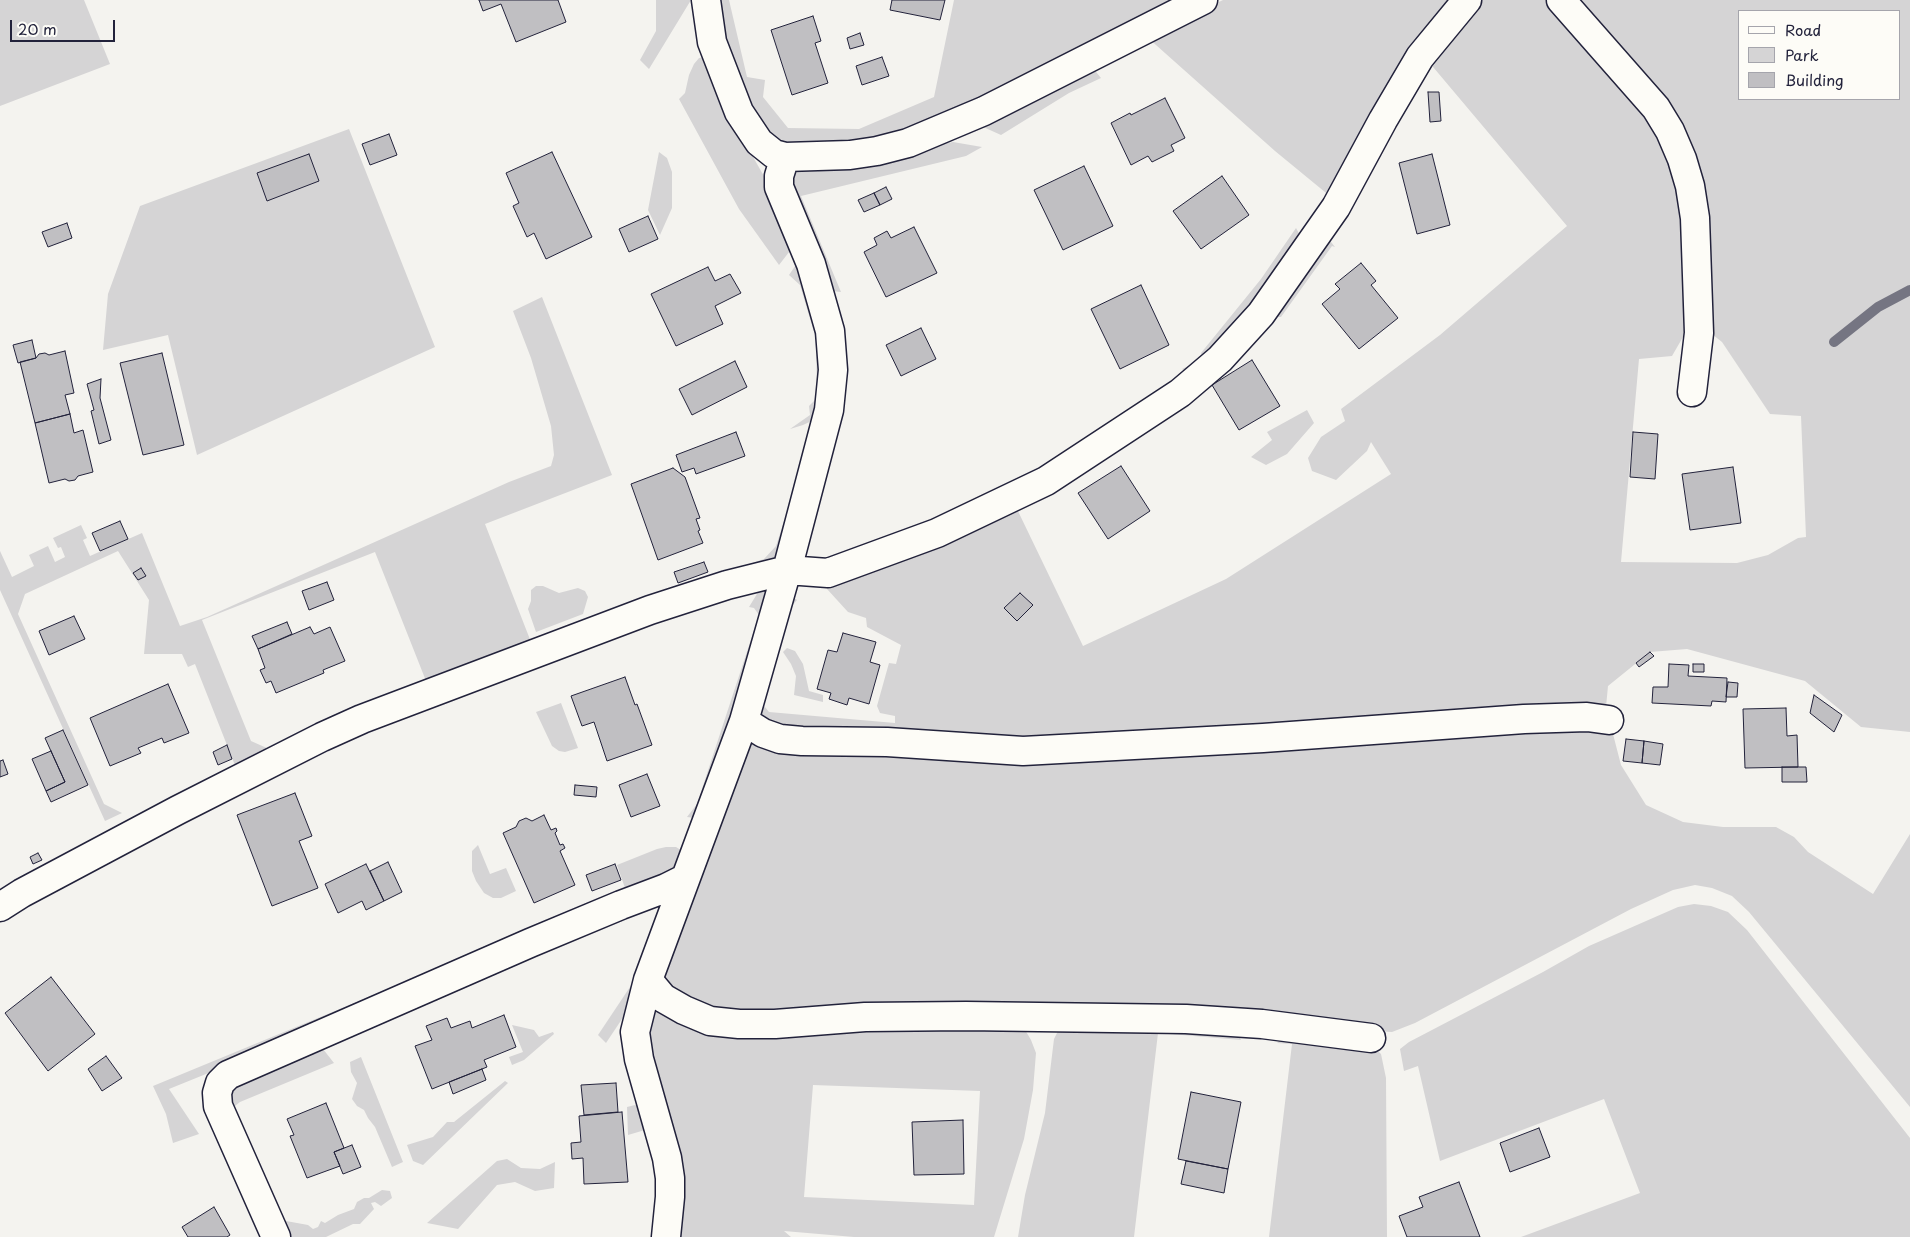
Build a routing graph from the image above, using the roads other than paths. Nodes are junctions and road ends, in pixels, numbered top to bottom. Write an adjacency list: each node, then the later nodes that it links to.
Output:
1 (706, 0): 5 (street)
2 (1203, 0): 5 (street)
3 (1466, 0): 7 (street)
4 (1561, 0): 6 (street)
5 (785, 157): 7 (street)
6 (1692, 392)
7 (787, 570): 9 (street); 11 (street)
8 (1609, 720): 9 (street)
9 (744, 721): 10 (street)
10 (684, 878): 12 (street); 14 (street)
11 (0, 907)
12 (648, 980): 13 (street); 15 (street)
13 (1371, 1038)
14 (276, 1237)
15 (666, 1237)

